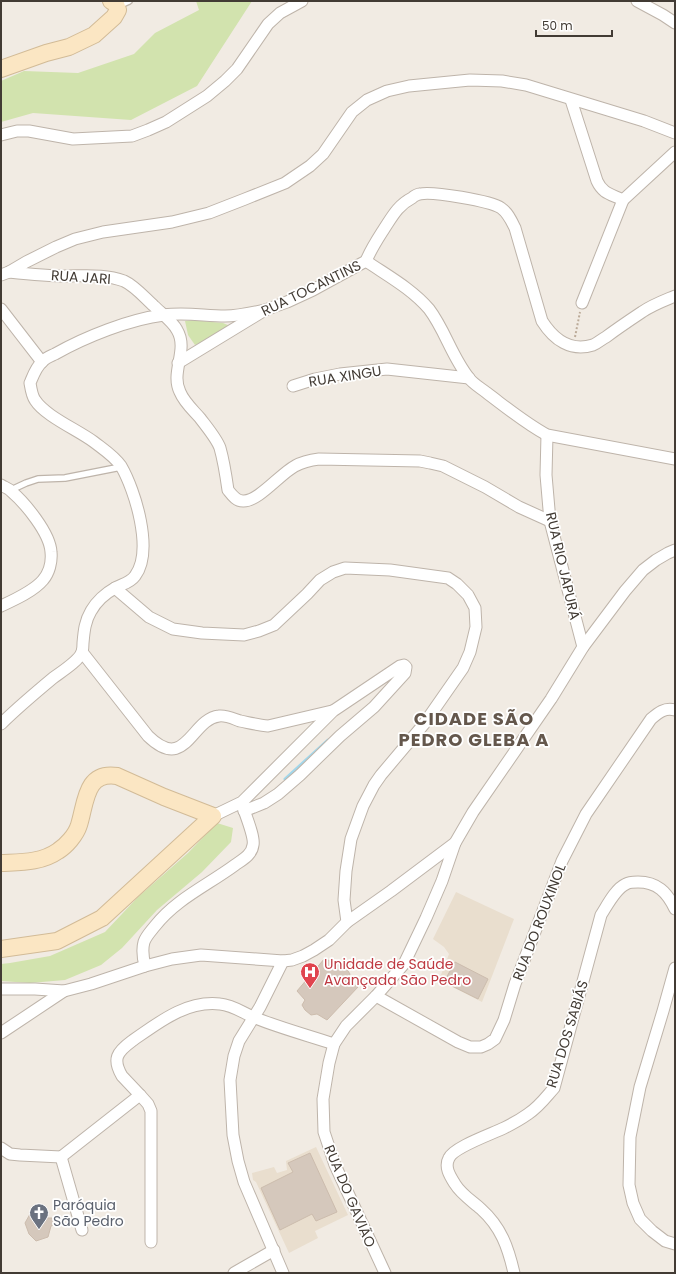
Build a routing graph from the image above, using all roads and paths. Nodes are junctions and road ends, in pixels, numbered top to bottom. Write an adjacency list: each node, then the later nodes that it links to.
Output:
1 (302, 1): 8 (street)
2 (637, 1): 4 (street)
3 (119, 3): 5 (street)
4 (675, 23)
5 (1, 70)
6 (572, 100): 7 (street); 10 (street); 12 (street)
7 (675, 133)
8 (1, 136)
9 (675, 152): 10 (street)
10 (623, 200): 14 (street)
11 (366, 261): 16 (street, RUA TOCANTINS); 18 (street, RUA TOCANTINS); 21 (street)
12 (5, 274): 17 (street, RUA JARI)
13 (675, 296): 18 (street)
14 (582, 302): 18 (path)
15 (1, 309): 19 (street)
16 (265, 310): 17 (street); 20 (street, RUA TOCANTINS)
17 (163, 315): 19 (street); 20 (street, RUA JARI)
18 (573, 347)
19 (42, 362): 25 (street)
20 (178, 363): 27 (street, RUA JARI)
21 (469, 378): 22 (street, RUA XINGU); 23 (street)
22 (293, 386)
23 (547, 435): 24 (street); 27 (street, RUA RIO JAPURÁ)
24 (675, 459)
25 (121, 467): 26 (lane); 29 (street)
26 (6, 487): 30 (street)
27 (550, 521): 31 (street, RUA RIO JAPURÁ)
28 (675, 550): 31 (street)
29 (115, 588): 32 (street); 41 (street)
30 (1, 606)
31 (583, 647): 38 (street)
32 (82, 652): 34 (street); 35 (street)
33 (675, 710): 48 (street, RUA DO ROUXINOL)
34 (333, 711): 36 (street); 36 (street)
35 (1, 724)
36 (243, 806): 37 (street); 44 (street)
37 (213, 816): 39 (street); 42 (street)
38 (455, 842): 41 (street); 48 (street, RUA DO GAVIÃO)
39 (1, 863)
40 (675, 909): 62 (street, RUA DOS SABIÁS)
41 (347, 922): 43 (street)
42 (1, 950)
43 (283, 961): 44 (street); 49 (street)
44 (145, 966): 47 (street)
45 (675, 968): 57 (street)
46 (1, 990): 47 (street)
47 (64, 991): 50 (street)
48 (376, 996): 51 (street, RUA DO GAVIÃO)
49 (253, 1017): 51 (street); 52 (street); 58 (street)
50 (1, 1033)
51 (334, 1044): 61 (street, RUA DO GAVIÃO)
52 (140, 1095): 54 (street); 56 (street)
53 (1, 1148): 54 (street)
54 (61, 1157): 55 (street)
55 (82, 1230)
56 (151, 1242)
57 (675, 1244)
58 (274, 1250): 59 (street); 60 (street)
59 (234, 1273)
60 (283, 1273)
61 (385, 1273)
62 (514, 1273)

